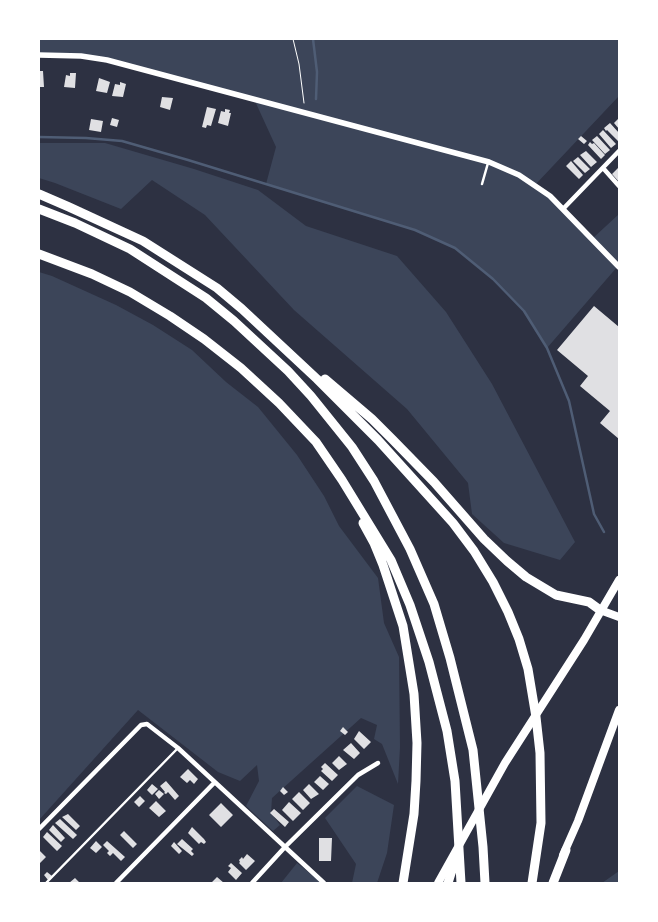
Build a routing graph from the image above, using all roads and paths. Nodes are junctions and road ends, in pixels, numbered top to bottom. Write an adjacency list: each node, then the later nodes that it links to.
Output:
1 (293, 39): 3 (path)
2 (39, 54): 5 (street)
3 (304, 103)
4 (619, 151): 6 (street)
5 (489, 162): 7 (lane); 11 (street)
6 (603, 168): 8 (street); 11 (street)
7 (482, 184)
8 (619, 186)
9 (39, 194): 14 (highway)
10 (39, 209): 35 (highway)
11 (563, 209): 13 (street)
12 (39, 254): 15 (highway)
13 (619, 267)
14 (298, 360): 17 (highway); 36 (highway)
15 (342, 480): 31 (highway); 34 (highway)
16 (619, 580): 17 (main road)
17 (600, 610): 18 (main road); 24 (main road)
18 (619, 617)
19 (619, 710): 26 (main road)
20 (178, 748): 22 (street); 23 (street); 27 (lane)
21 (378, 763): 25 (street)
22 (215, 782): 25 (street); 28 (street)
23 (39, 829)
24 (462, 839): 32 (main road); 33 (highway)
25 (285, 847): 29 (street); 30 (street)
26 (566, 850): 37 (main road); 38 (highway)
27 (46, 883)
28 (116, 883)
29 (252, 883)
30 (324, 883)
31 (403, 883)
32 (438, 883)
33 (448, 883)
34 (462, 883)
35 (484, 883)
36 (532, 883)
37 (549, 883)
38 (553, 883)

